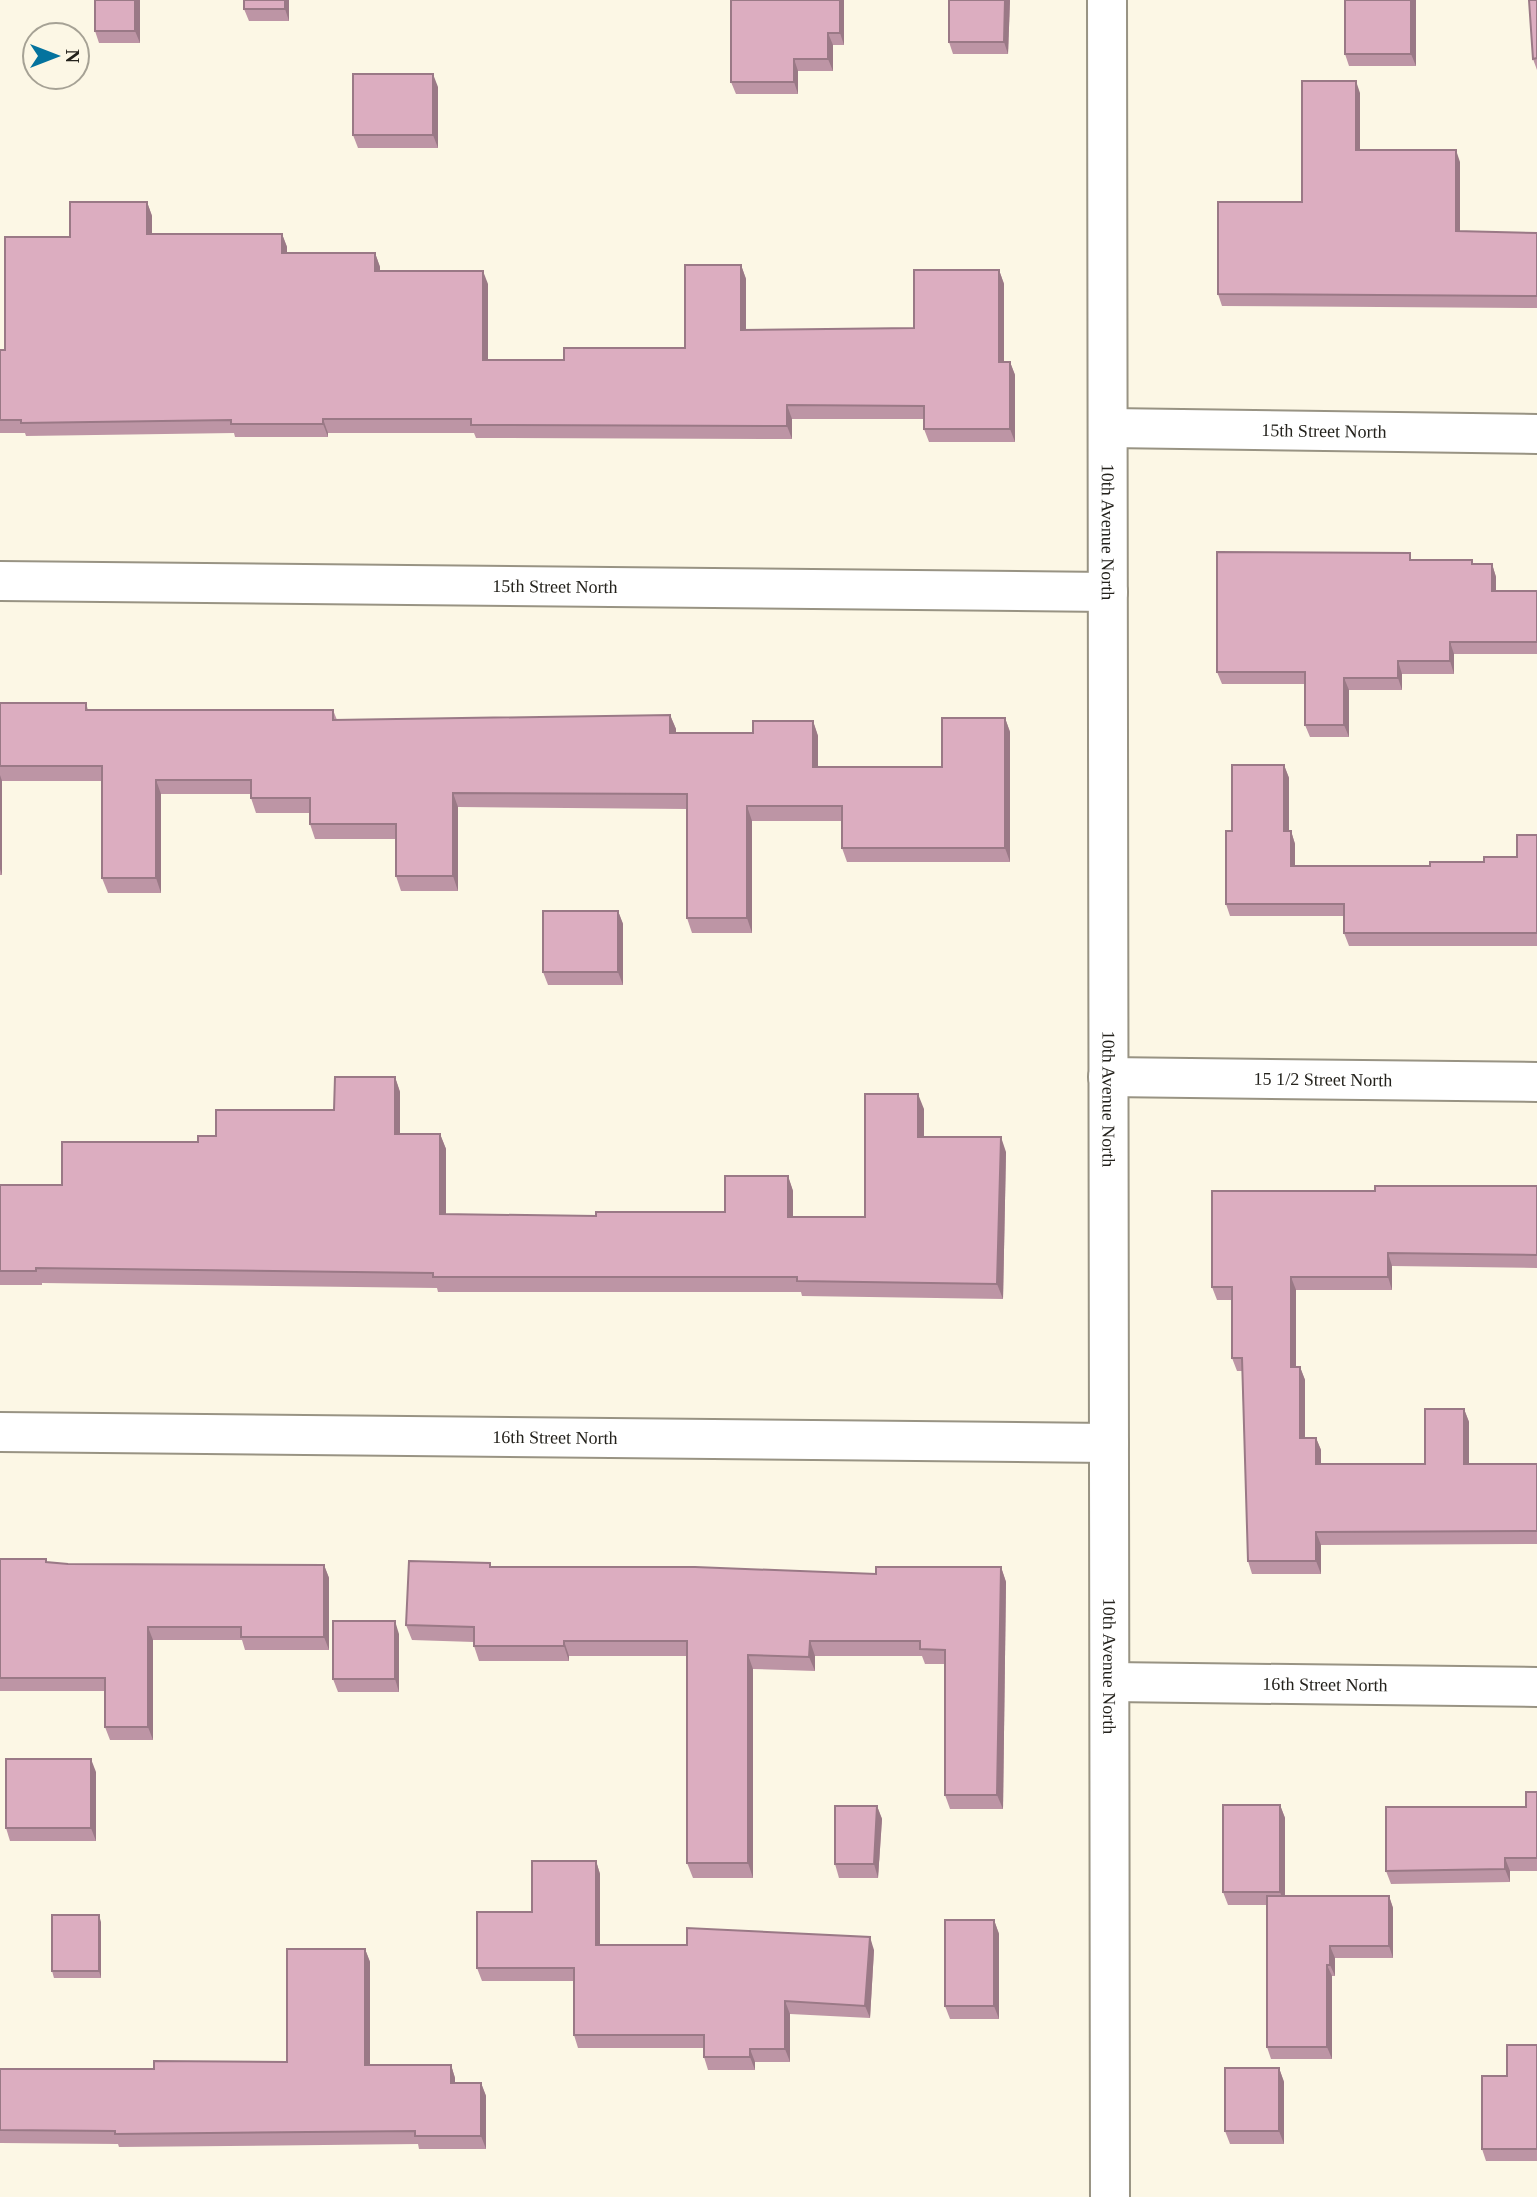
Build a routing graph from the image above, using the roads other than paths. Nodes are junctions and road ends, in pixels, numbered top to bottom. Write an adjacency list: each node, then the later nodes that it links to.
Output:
1 (1107, 0): 2 (street, 10th Avenue North)
2 (1110, 428): 3 (street, 15th Street North); 5 (street, 10th Avenue North)
3 (1537, 434)
4 (0, 581): 5 (street, 15th Street North)
5 (1108, 592): 6 (street, 10th Avenue North)
6 (1108, 1077): 7 (street, 15 1/2 Street North); 9 (street, 10th Avenue North)
7 (1537, 1082)
8 (0, 1432): 9 (street, 16th Street North)
9 (1109, 1443): 10 (street, 10th Avenue North)
10 (1111, 1682): 11 (street, 16th Street North); 12 (street, 10th Avenue North)
11 (1537, 1687)
12 (1110, 2197)

